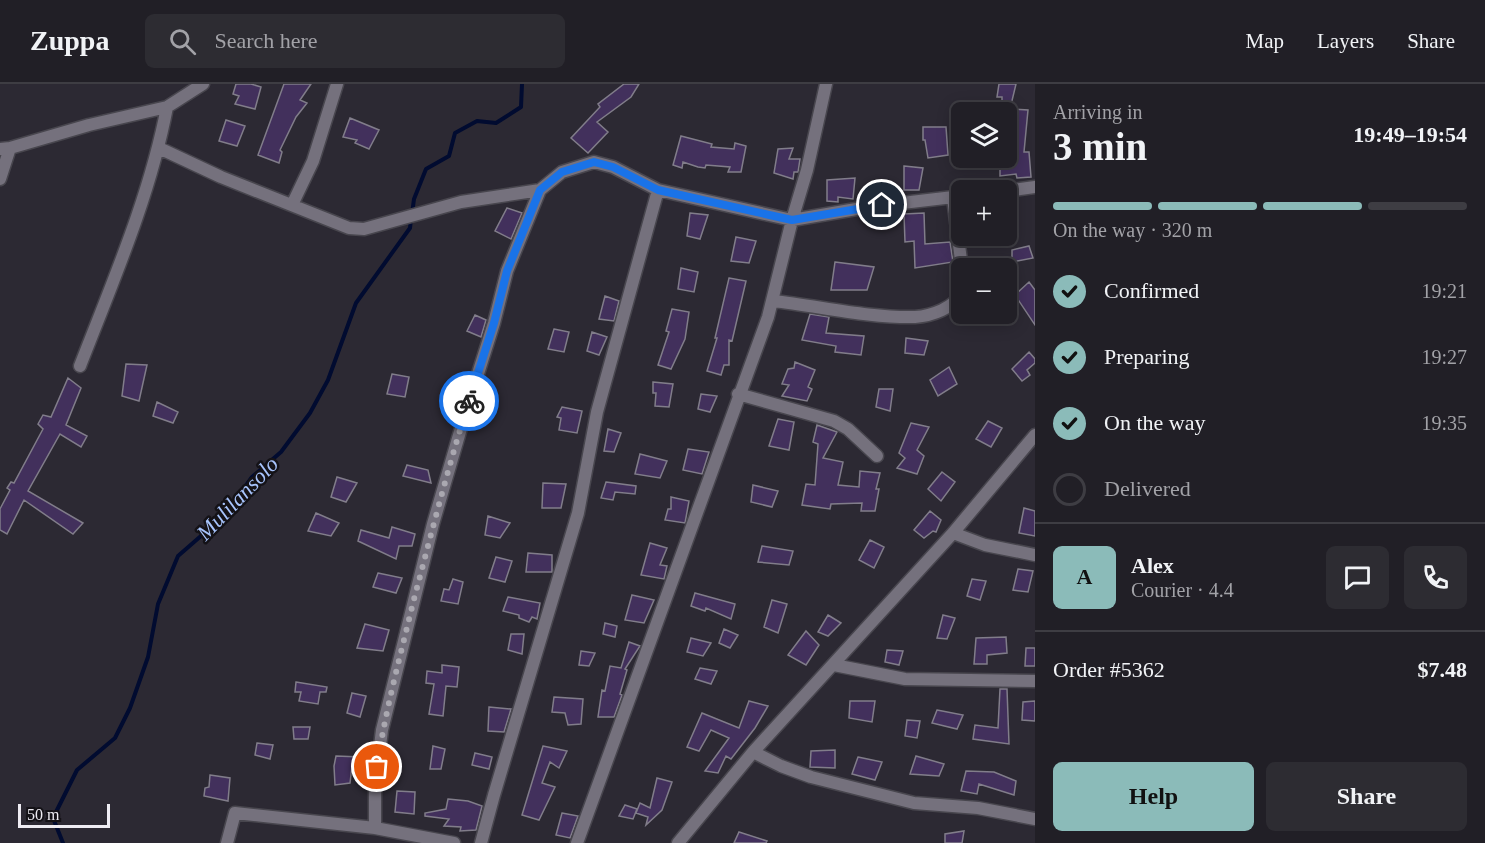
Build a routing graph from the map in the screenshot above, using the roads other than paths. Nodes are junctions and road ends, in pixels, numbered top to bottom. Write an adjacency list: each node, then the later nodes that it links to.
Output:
1 (203, 84): 4 (street)
2 (338, 84): 13 (street)
3 (826, 84): 14 (street)
4 (167, 107): 5 (street); 6 (street)
5 (159, 148): 13 (street); 17 (street)
6 (5, 149): 7 (street)
7 (0, 179)
8 (1035, 187): 9 (street)
9 (1017, 189)
10 (540, 190): 11 (street); 13 (street); 27 (street)
11 (658, 190): 14 (street); 30 (street)
12 (951, 198): 14 (street)
13 (292, 206)
14 (792, 220): 15 (street)
15 (773, 301): 16 (street); 18 (street)
16 (951, 304)
17 (80, 366)
18 (738, 394): 20 (street); 31 (street)
19 (1035, 435): 21 (street)
20 (877, 456)
21 (953, 533): 22 (street); 23 (street)
22 (1035, 555)
23 (834, 665): 24 (street); 25 (street)
24 (1035, 681)
25 (753, 753): 26 (street); 32 (street)
26 (1035, 819)
27 (375, 828): 28 (street); 29 (street)
28 (227, 843)
29 (454, 843)
30 (481, 843)
31 (577, 843)
32 (678, 843)

